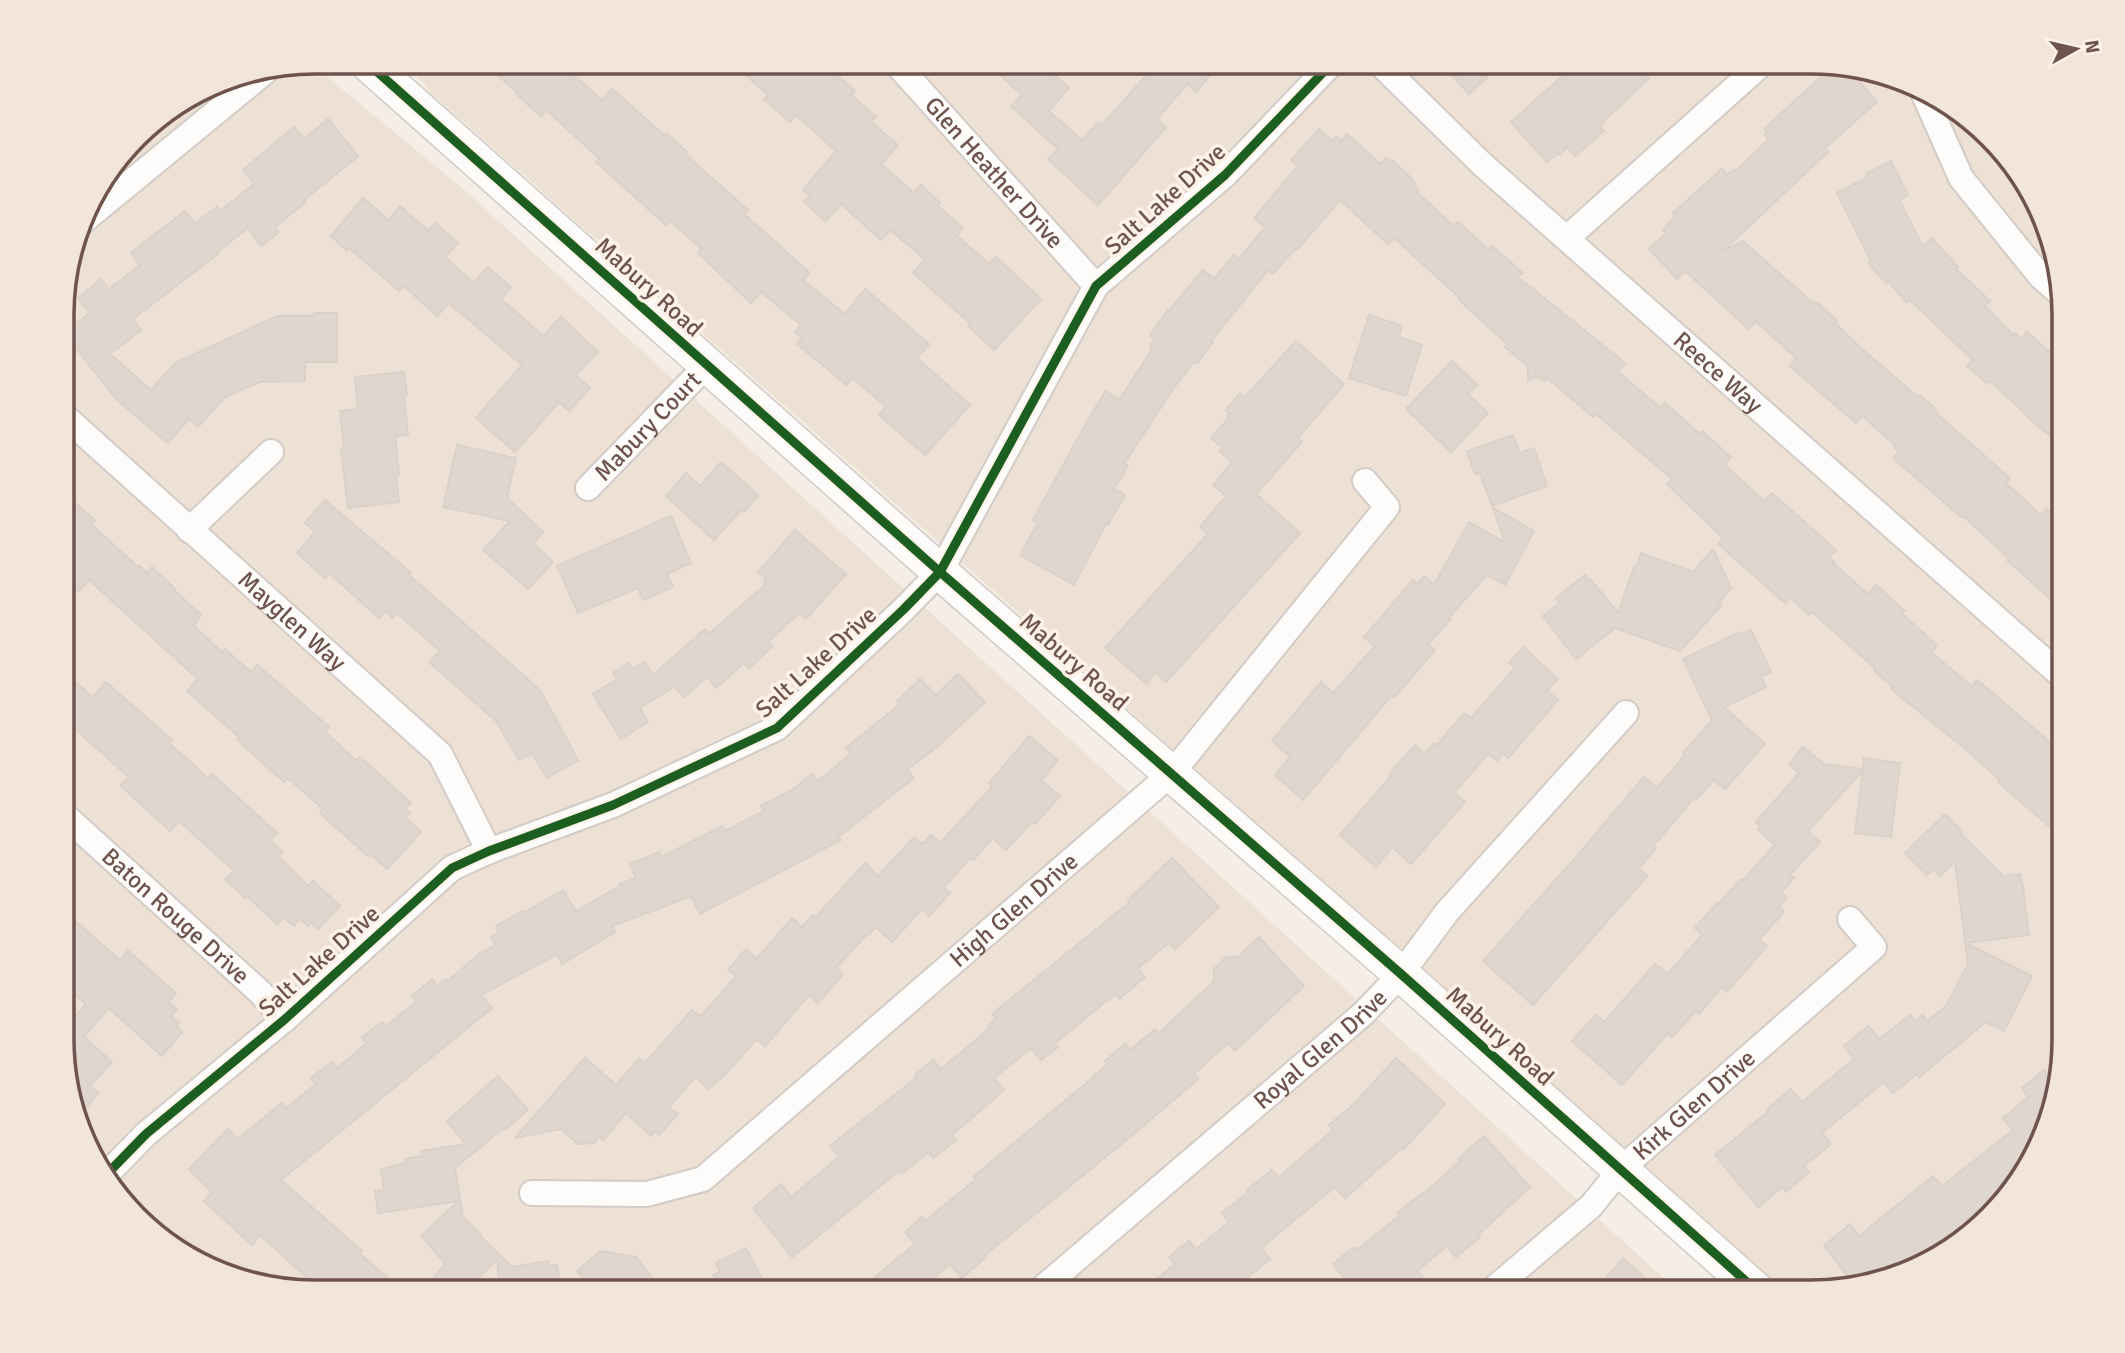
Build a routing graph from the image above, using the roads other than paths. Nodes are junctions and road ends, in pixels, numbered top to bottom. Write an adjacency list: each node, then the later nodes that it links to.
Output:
1 (380, 74): 12 (main road, Mabury Road)
2 (906, 74): 11 (street, Glen Heather Drive)
3 (1322, 74): 11 (street, Salt Lake Drive)
4 (1390, 74): 9 (street, Reece Way)
5 (1750, 74): 9 (street)
6 (253, 82): 8 (street)
7 (1929, 105): 10 (street)
8 (99, 208)
9 (1567, 238): 19 (street, Reece Way)
10 (2049, 284)
11 (1096, 286): 18 (street, Salt Lake Drive)
12 (708, 364): 16 (street, Mabury Court); 18 (main road, Mabury Road)
13 (74, 425): 17 (street, Mayglen Way)
14 (271, 452): 17 (street)
15 (1365, 481): 21 (street, High Glen Drive)
16 (588, 488)
17 (189, 530): 23 (street, Mayglen Way)
18 (940, 572): 21 (main road, Mabury Road); 23 (street, Salt Lake Drive)
19 (2051, 666)
20 (1626, 713): 25 (street, Royal Glen Drive)
21 (1172, 773): 25 (main road, Mabury Road); 29 (street, High Glen Drive)
22 (74, 824): 26 (street, Baton Rouge Drive)
23 (489, 851): 26 (street, Salt Lake Drive)
24 (1850, 919): 28 (street, Kirk Glen Drive)
25 (1401, 974): 28 (main road, Mabury Road); 32 (street, Royal Glen Drive)
26 (284, 1020): 27 (street, Salt Lake Drive)
27 (112, 1169)
28 (1621, 1169): 30 (street, Kirk Glen Drive); 31 (main road, Mabury Road)
29 (532, 1193)
30 (1505, 1279)
31 (1744, 1279)
32 (1054, 1280)

